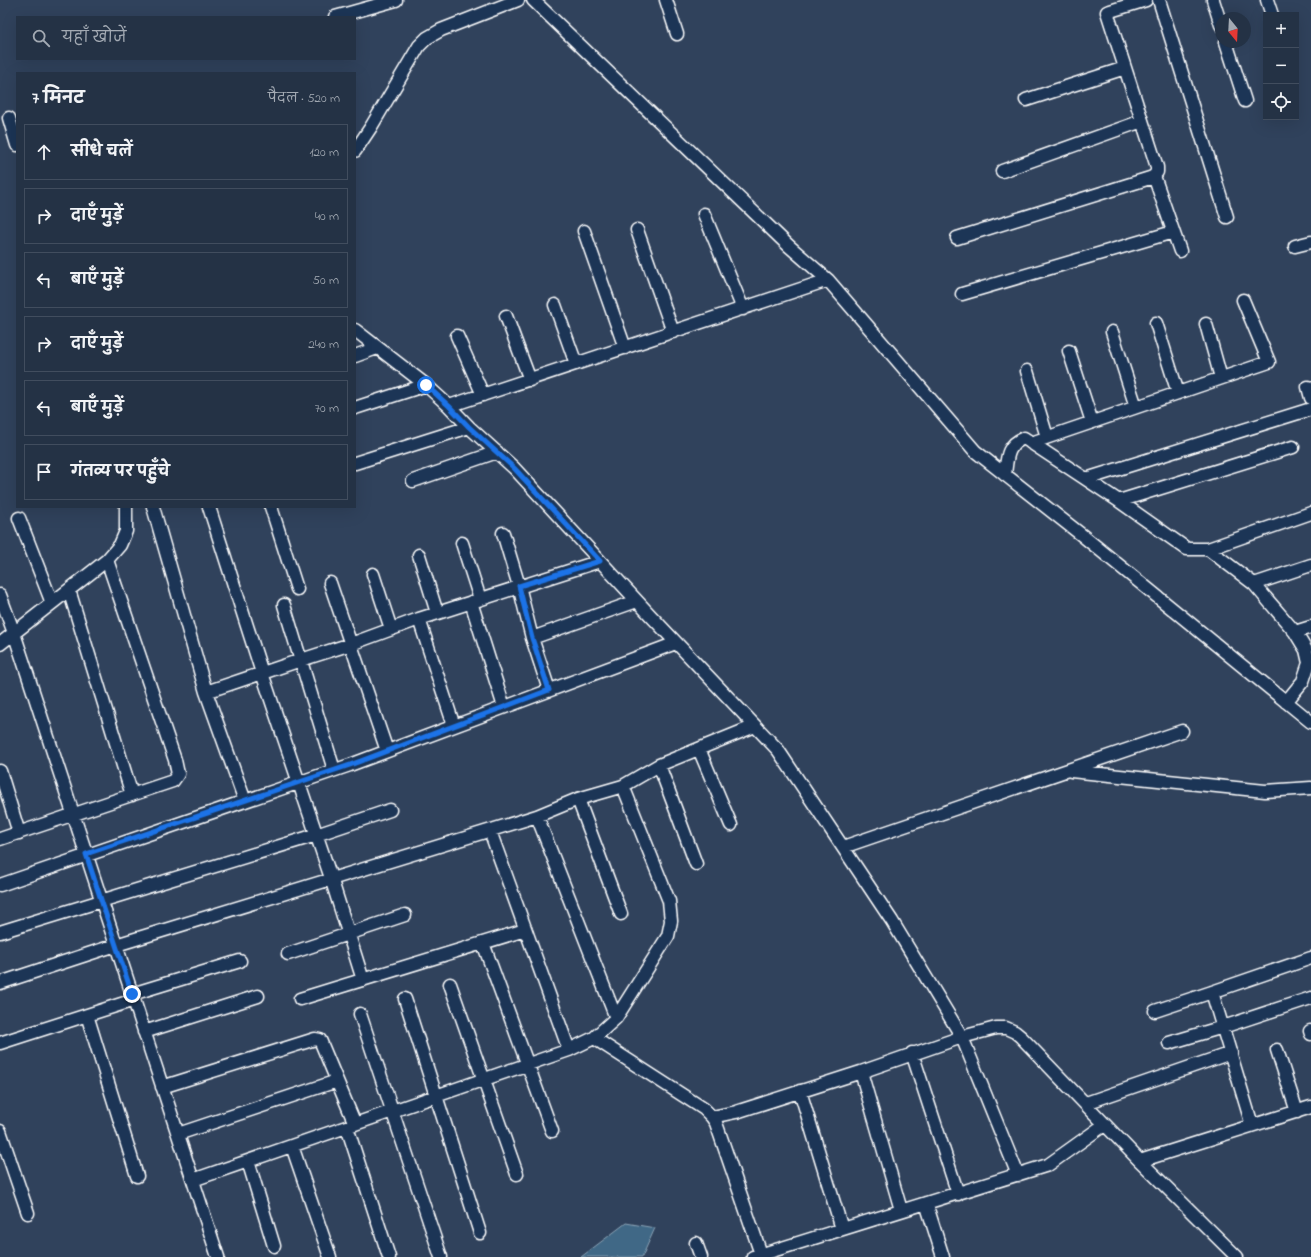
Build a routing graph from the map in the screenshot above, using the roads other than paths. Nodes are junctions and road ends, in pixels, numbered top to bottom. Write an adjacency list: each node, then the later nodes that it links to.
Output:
1 (396, 0): 11 (street)
2 (518, 0): 20 (street)
3 (666, 0): 12 (street)
4 (1146, 0): 14 (street)
5 (1159, 0): 24 (street)
6 (1213, 0): 9 (street)
7 (1267, 0): 10 (street)
8 (537, 1): 32 (street)
9 (1217, 12)
10 (1271, 12)
11 (339, 16)
12 (677, 34)
13 (1228, 48): 16 (street)
14 (1125, 68): 15 (street); 18 (street)
15 (1026, 100)
16 (1245, 101)
17 (9, 118): 19 (street)
18 (1142, 121): 21 (street); 22 (street)
19 (16, 142)
20 (356, 150)
21 (1002, 171)
22 (1154, 176): 27 (street); 28 (street)
23 (704, 214): 36 (street)
24 (1227, 217)
25 (637, 230): 41 (street)
26 (584, 231): 45 (street)
27 (1173, 232): 31 (street); 33 (street)
28 (957, 238)
29 (1311, 242): 30 (street)
30 (1295, 246)
31 (1180, 251)
32 (828, 280): 36 (street); 66 (street)
33 (962, 294)
34 (1242, 300): 50 (street)
35 (555, 305): 48 (street)
36 (743, 309): 41 (street)
37 (506, 316): 51 (street)
38 (1156, 323): 53 (street)
39 (1206, 324): 50 (street)
40 (356, 331): 44 (street)
41 (673, 332): 45 (street)
42 (1112, 332): 56 (street)
43 (457, 336): 54 (street)
44 (377, 348): 47 (street); 52 (street)
45 (625, 348): 48 (street)
46 (1069, 351): 59 (street)
47 (356, 356)
48 (576, 364): 51 (street)
49 (1027, 371): 61 (street)
50 (1222, 378): 53 (street)
51 (530, 380): 54 (street)
52 (426, 385): 55 (street); 57 (street)
53 (1178, 393): 56 (street)
54 (483, 395): 55 (street)
55 (449, 406): 60 (street)
56 (1136, 407): 59 (street)
57 (356, 408)
58 (1311, 409): 67 (street)
59 (1092, 422): 61 (street)
60 (469, 427): 64 (street); 65 (street)
61 (1047, 437): 62 (street)
62 (1031, 443): 66 (street); 67 (street)
63 (1293, 447): 69 (street)
64 (497, 452): 68 (street); 81 (street)
65 (356, 463)
66 (1006, 475): 108 (street)
67 (1086, 479): 69 (street)
68 (413, 481)
69 (1119, 501): 78 (street)
70 (130, 508): 80 (street)
71 (153, 508): 107 (street)
72 (209, 508): 105 (street)
73 (271, 508): 87 (street)
74 (1311, 513): 78 (street)
75 (19, 518): 92 (street)
76 (502, 532): 86 (street)
77 (462, 543): 90 (street)
78 (1208, 550): 85 (street)
79 (419, 555): 94 (street)
80 (107, 560): 88 (street); 123 (street)
81 (600, 561): 86 (street); 91 (street)
82 (1311, 565): 85 (street)
83 (373, 574): 97 (street)
84 (330, 583): 103 (street)
85 (1254, 584): 98 (street)
86 (519, 586): 90 (street); 100 (street)
87 (297, 589)
88 (69, 590): 92 (street); 123 (street)
89 (0, 595): 99 (street)
90 (476, 601): 94 (street); 109 (street)
91 (637, 601): 100 (street); 101 (street)
92 (52, 603): 99 (street)
93 (284, 605): 104 (street)
94 (437, 613): 95 (street)
95 (419, 619): 97 (street); 111 (street)
96 (1311, 627): 98 (street)
97 (391, 629): 103 (street)
98 (1295, 632): 108 (street)
99 (14, 633): 102 (street); 127 (street)
100 (532, 638): 106 (street)
101 (676, 643): 106 (street); 112 (street)
102 (0, 644)
103 (351, 644): 104 (street); 115 (street)
104 (301, 660): 105 (street); 117 (street)
105 (262, 673): 107 (street); 120 (street)
106 (549, 690): 109 (street)
107 (206, 692): 125 (street)
108 (1286, 702): 110 (street)
109 (504, 707): 111 (street)
110 (1311, 722)
111 (454, 726): 115 (street)
112 (755, 726): 114 (street); 134 (street)
113 (1182, 730): 119 (street)
114 (699, 749): 116 (street); 129 (street)
115 (387, 751): 117 (street)
116 (659, 765): 121 (street); 136 (street)
117 (334, 770): 120 (street)
118 (0, 771): 131 (street)
119 (1066, 771): 122 (street); 134 (street)
120 (298, 782): 125 (street); 132 (street)
121 (623, 786): 124 (street); 162 (street)
122 (1311, 788)
123 (132, 795): 127 (street)
124 (578, 799): 128 (street); 140 (street)
125 (245, 801): 135 (street)
126 (390, 810): 132 (street)
127 (73, 815): 131 (street); 135 (street)
128 (537, 816): 130 (street); 162 (street)
129 (731, 825)
130 (490, 831): 137 (street); 142 (street)
131 (19, 833): 133 (street)
132 (316, 836): 137 (street); 139 (street)
133 (0, 839)
134 (843, 847): 165 (street)
135 (86, 854): 138 (street); 139 (street)
136 (696, 864)
137 (331, 878): 144 (street); 146 (street)
138 (0, 884)
139 (101, 901): 143 (street); 146 (street)
140 (621, 914)
141 (405, 915): 144 (street)
142 (525, 930): 145 (street); 169 (street)
143 (0, 932)
144 (349, 934): 147 (street); 150 (street)
145 (483, 943): 150 (street); 173 (street)
146 (116, 945): 151 (street); 155 (street)
147 (288, 954)
148 (1311, 958): 153 (street)
149 (240, 961): 155 (street)
150 (363, 980): 158 (street)
151 (0, 983)
152 (450, 984): 176 (street)
153 (1212, 992): 159 (street); 163 (street)
154 (258, 996): 164 (street)
155 (134, 997): 161 (street); 164 (street)
156 (405, 998): 179 (street)
157 (1311, 998): 163 (street)
158 (300, 999)
159 (1155, 1011)
160 (360, 1014): 182 (street)
161 (87, 1015): 167 (street); 196 (street)
162 (616, 1018): 166 (street)
163 (1223, 1027): 168 (street); 172 (street)
164 (144, 1032): 177 (street)
165 (962, 1037): 171 (street); 180 (street); 195 (street)
166 (594, 1038): 169 (street); 184 (street)
167 (0, 1043)
168 (1169, 1043)
169 (569, 1050): 173 (street)
170 (1277, 1050): 183 (street)
171 (912, 1053): 174 (street); 198 (street)
172 (1231, 1053): 180 (street); 186 (street)
173 (528, 1064): 176 (street); 189 (street)
174 (861, 1072): 178 (street); 200 (street)
175 (337, 1080): 177 (street); 187 (street); 190 (street)
176 (484, 1080): 179 (street); 194 (street)
177 (162, 1087): 190 (street)
178 (800, 1091): 184 (street); 202 (street)
179 (436, 1096): 182 (street); 203 (street)
180 (1086, 1103): 185 (street)
181 (1311, 1107): 183 (street)
182 (393, 1111): 187 (street); 210 (street)
183 (1297, 1112): 186 (street)
184 (712, 1117): 206 (street)
185 (1104, 1125): 193 (street); 195 (street)
186 (1252, 1125): 193 (street)
187 (351, 1126): 191 (street); 209 (street)
188 (0, 1131): 201 (street)
189 (552, 1131)
190 (178, 1134): 197 (street)
191 (292, 1146): 192 (street); 208 (street)
192 (248, 1161): 197 (street); 205 (street)
193 (1140, 1161): 213 (street)
194 (516, 1174)
195 (1018, 1175): 198 (street)
196 (137, 1176)
197 (193, 1180): 207 (street)
198 (958, 1194): 199 (street)
199 (926, 1202): 200 (street); 212 (street)
200 (901, 1210): 202 (street)
201 (28, 1213)
202 (842, 1228): 206 (street)
203 (480, 1233)
204 (696, 1243): 211 (street)
205 (274, 1246)
206 (759, 1256)
207 (218, 1257)
208 (330, 1257)
209 (389, 1257)
210 (441, 1257)
211 (701, 1257)
212 (943, 1257)
213 (1237, 1257)

